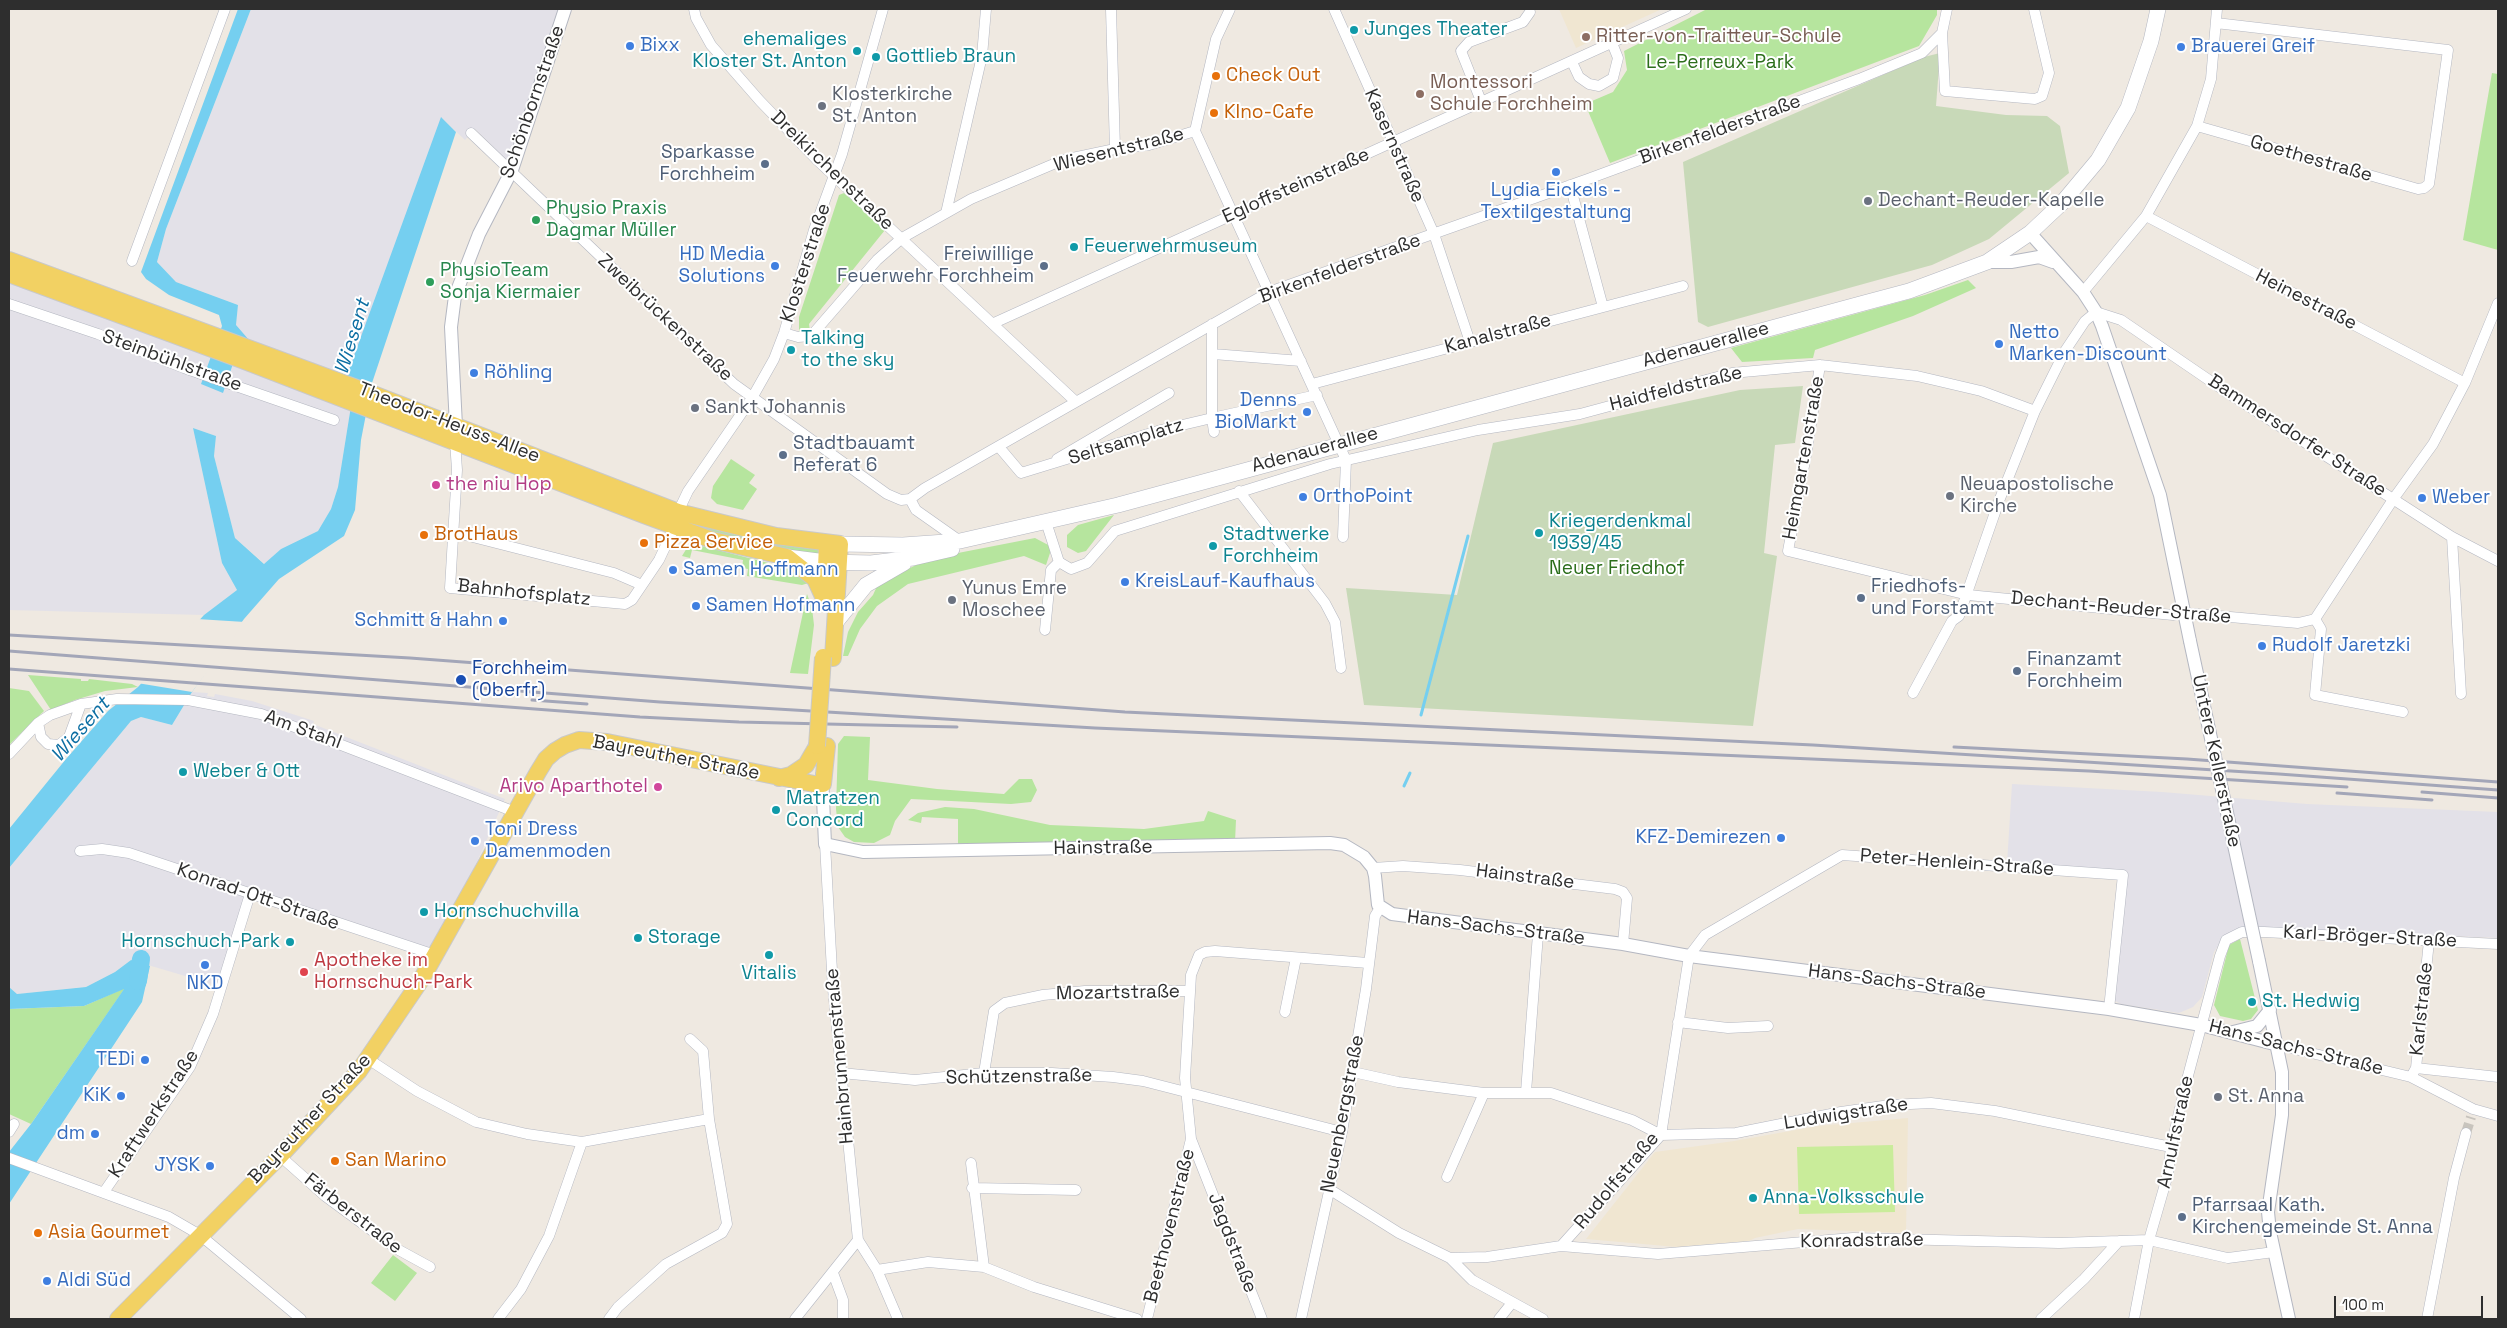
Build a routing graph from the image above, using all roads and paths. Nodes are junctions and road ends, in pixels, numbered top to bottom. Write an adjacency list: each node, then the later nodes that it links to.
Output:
1 (225, 9): 35 (street)
2 (565, 9): 25 (street, Schönbornstraße)
3 (694, 9): 26 (street, Dreikirchenstraße)
4 (883, 9): 26 (street, Klosterstraße)
5 (986, 9): 28 (street)
6 (1110, 9): 24 (street)
7 (1230, 9): 21 (street, Wiesentstraße)
8 (1334, 9): 23 (street, Kasernstraße)
9 (1686, 9): 17 (street, Egloffsteinstraße)
10 (1948, 9): 16 (street)
11 (2034, 9): 16 (street)
12 (2158, 9): 31 (main road, Adenauerallee)
13 (2217, 9): 15 (street)
14 (1530, 12): 19 (street)
15 (2216, 23): 20 (street); 20 (street, Goethestraße)
16 (1942, 33): 27 (street, Birkenfelderstraße)
17 (1612, 43): 18 (street, Egloffsteinstraße); 18 (street)
18 (1572, 62): 19 (street, Egloffsteinstraße)
19 (1481, 101): 23 (street, Egloffsteinstraße)
20 (2197, 126): 30 (street)
21 (1195, 131): 24 (street, Wiesentstraße); 29 (street)
22 (471, 133): 25 (street, Zweibrückenstraße)
23 (1393, 142): 29 (street, Egloffsteinstraße); 32 (street, Kasernstraße)
24 (1115, 149): 28 (street, Wiesentstraße)
25 (512, 170): 58 (street, Zweibrückenstraße); 64 (street, Schönbornstraße)
26 (835, 177): 33 (street, Dreikirchenstraße); 48 (street, Klosterstraße)
27 (1570, 185): 32 (street, Birkenfelderstraße); 44 (street)
28 (946, 213): 33 (street, Wiesentstraße)
29 (1233, 215): 40 (street); 46 (street, Egloffsteinstraße)
30 (2146, 216): 41 (street); 54 (street, Heinestraße)
31 (2030, 233): 36 (main road, Adenauerallee); 37 (street, Untere Kellerstraße)
32 (1434, 234): 40 (street, Birkenfelderstraße); 50 (street, Kasernstraße)
33 (902, 238): 46 (street, Dreikirchenstraße); 48 (street, Wiesentstraße)
34 (9, 260): 49 (main road, Theodor-Heuss-Allee)
35 (132, 261)
36 (1988, 262): 37 (street); 65 (main road, Adenauerallee)
37 (2057, 264): 41 (street, Untere Kellerstraße)
38 (9, 274): 49 (main road, Theodor-Heuss-Allee)
39 (1683, 286): 44 (street, Kanalstraße)
40 (1269, 292): 47 (street, Birkenfelderstraße); 52 (street)
41 (2083, 292): 45 (street, Untere Kellerstraße)
42 (9, 304): 62 (street, Steinbühlstraße)
43 (2498, 304): 54 (street)
44 (1603, 307): 50 (street, Kanalstraße)
45 (2096, 312): 60 (street); 70 (street, Bammersdorfer Straße); 89 (street, Untere Kellerstraße)
46 (994, 323): 59 (street, Dreikirchenstraße)
47 (1212, 324): 51 (street, Seltsamplatz); 59 (street, Birkenfelderstraße)
48 (784, 333): 58 (street, Klosterstraße)
49 (194, 335): 64 (main road, Theodor-Heuss-Allee)
50 (1470, 342): 55 (street, Kanalstraße)
51 (1213, 354): 52 (street); 61 (street, Seltsamplatz)
52 (1302, 361): 55 (street)
53 (1820, 365): 60 (street, Haidfeldstraße); 67 (street, Haidfeldstraße); 80 (street, Heimgartenstraße)
54 (2465, 382): 70 (street)
55 (1312, 384): 57 (street)
56 (1169, 393): 68 (street, Seltsamplatz)
57 (1317, 395): 61 (street, Seltsamplatz); 65 (street)
58 (752, 398): 71 (street); 73 (street, Klosterstraße)
59 (1075, 401): 66 (street, Birkenfelderstraße)
60 (2036, 411): 87 (street)
61 (1212, 418): 63 (street, Seltsamplatz); 68 (street, Seltsamplatz)
62 (334, 420)
63 (1214, 432)
64 (455, 434): 73 (main road, Theodor-Heuss-Allee); 75 (street, Bahnhofsplatz)
65 (1339, 444): 67 (street); 72 (main road, Adenauerallee)
66 (999, 447): 68 (street, Seltsamplatz); 71 (street, Birkenfelderstraße)
67 (1346, 460): 69 (street, Haidfeldstraße); 76 (street)
68 (1041, 468)
69 (1239, 491): 84 (street, Haidfeldstraße); 94 (street)
70 (2394, 498): 77 (street, Bammersdorfer Straße); 90 (street)
71 (910, 499): 78 (street)
72 (1118, 505): 74 (main road, Adenauerallee); 78 (main road, Adenauerallee)
73 (676, 519): 79 (main road, Theodor-Heuss-Allee); 81 (main road, Theodor-Heuss-Allee); 86 (street, Bahnhofsplatz)
74 (1048, 528): 82 (main road, Adenauerallee); 84 (street)
75 (453, 532): 86 (street, Bahnhofsplatz); 86 (street, Bahnhofsplatz)
76 (1343, 537)
77 (2452, 537): 83 (street, Bammersdorfer Straße); 96 (street)
78 (960, 541): 79 (main road, Adenauerallee)
79 (833, 543): 85 (main road)
80 (1788, 551): 87 (street, Dechant-Reuder-Straße)
81 (786, 557): 85 (main road, Theodor-Heuss-Allee); 88 (main road)
82 (913, 558): 85 (main road, Adenauerallee); 91 (main road)
83 (2498, 560)
84 (1059, 562): 92 (street)
85 (832, 563): 88 (main road); 91 (main road)
86 (642, 585)
87 (1968, 595): 89 (street, Dechant-Reuder-Straße); 95 (street)
88 (826, 603): 93 (main road)
89 (2185, 613): 90 (street, Dechant-Reuder-Straße); 120 (street, Untere Kellerstraße, bridge)
90 (2315, 619): 98 (street)
91 (836, 622): 93 (main road)
92 (1044, 630)
93 (828, 658): 100 (main road)
94 (1341, 668)
95 (1913, 693)
96 (2461, 694)
97 (81, 704): 99 (street, Am Stahl); 99 (street); 104 (street, Am Stahl)
98 (2403, 712)
99 (38, 723): 101 (street, Am Stahl)
100 (822, 746): 102 (main road); 103 (main road)
101 (9, 754)
102 (779, 778): 103 (main road, Bayreuther Straße); 104 (main road, Bayreuther Straße)
103 (823, 784): 105 (street, Hainbrunnenstraße)
104 (515, 812): 115 (main road, Bayreuther Straße)
105 (825, 844): 107 (street, Hainstraße); 132 (street, Hainbrunnenstraße)
106 (80, 852): 108 (street, Konrad-Ott-Straße)
107 (1373, 868): 109 (street); 113 (street, Hainstraße)
108 (250, 894): 115 (street, Konrad-Ott-Straße); 153 (street, Kraftwerkstraße)
109 (1380, 908): 111 (street, Hans-Sachs-Straße); 118 (street, Neuenbergstraße)
110 (2242, 932): 112 (street, Karl-Bröger-Straße); 124 (street, Arnulfstraße)
111 (1538, 934): 113 (street, Hans-Sachs-Straße); 136 (street)
112 (2429, 941): 114 (street, Karl-Bröger-Straße); 131 (street, Karlstraße)
113 (1623, 944): 116 (street, Hans-Sachs-Straße)
114 (2498, 944)
115 (435, 955): 129 (main road, Bayreuther Straße)
116 (1689, 956): 121 (street, Hans-Sachs-Straße); 121 (street, Peter-Henlein-Straße); 123 (street, Rudolfstraße)
117 (1296, 958): 118 (street); 119 (street, Beethovenstraße); 122 (street)
118 (1368, 963): 130 (street, Neuenbergstraße)
119 (1190, 991): 133 (street, Mozartstraße); 135 (street, Beethovenstraße)
120 (2269, 1007): 126 (street); 128 (street, Untere Kellerstraße)
121 (2109, 1009): 124 (street, Hans-Sachs-Straße)
122 (1285, 1012)
123 (1678, 1022): 125 (street); 142 (street, Rudolfstraße)
124 (2201, 1025): 126 (street, Hans-Sachs-Straße); 145 (street, Arnulfstraße)
125 (1768, 1026)
126 (2232, 1033): 128 (street, Hans-Sachs-Straße)
127 (690, 1039): 139 (street)
128 (2278, 1045): 131 (street, Hans-Sachs-Straße); 159 (street, Untere Kellerstraße)
129 (368, 1058): 144 (street); 146 (main road, Bayreuther Straße)
130 (1353, 1072): 137 (street); 140 (street, Neuenbergstraße)
131 (2413, 1072): 134 (street); 138 (street)
132 (841, 1073): 133 (street, Schützenstraße); 155 (street, Hainbrunnenstraße)
133 (984, 1074): 135 (street, Schützenstraße)
134 (2498, 1077)
135 (1186, 1092): 140 (street, Schützenstraße); 143 (street, Beethovenstraße)
136 (1526, 1092): 137 (street); 142 (street)
137 (1484, 1093): 149 (street)
138 (2498, 1116)
139 (709, 1119): 144 (street); 169 (street)
140 (1342, 1132): 151 (street, Neuenbergstraße)
141 (2466, 1132): 182 (street)
142 (1661, 1136): 145 (street, Ludwigstraße); 158 (street, Rudolfstraße)
143 (1191, 1139): 174 (street, Beethovenstraße); 175 (street, Jagdstraße)
144 (582, 1142): 168 (street)
145 (2171, 1147): 156 (street, Arnulfstraße)
146 (280, 1156): 154 (main road, Bayreuther Straße); 162 (street, Färberstraße)
147 (9, 1158): 153 (street)
148 (971, 1163): 150 (street)
149 (1447, 1177)
150 (972, 1188): 152 (street); 161 (street)
151 (1329, 1189): 160 (street); 176 (street, Neuenbergstraße)
152 (1076, 1190)
153 (104, 1192): 154 (street)
154 (200, 1235): 166 (main road, Bayreuther Straße); 167 (street)
155 (858, 1240): 163 (street, Hainbrunnenstraße); 164 (street)
156 (2149, 1240): 157 (street, Konradstraße); 159 (street, Konradstraße); 180 (street, Arnulfstraße)
157 (2119, 1241): 158 (street, Konradstraße); 179 (street)
158 (1561, 1246): 160 (street, Konradstraße)
159 (2274, 1252): 181 (street, Untere Kellerstraße)
160 (1450, 1258): 165 (street)
161 (984, 1267): 163 (street); 173 (street)
162 (430, 1268)
163 (878, 1270): 172 (street, Hainbrunnenstraße)
164 (833, 1273): 170 (street); 171 (street)
165 (1511, 1304): 177 (street); 178 (street)
166 (118, 1319)
167 (301, 1319)
168 (498, 1319)
169 (609, 1319)
170 (794, 1319)
171 (843, 1319)
172 (898, 1319)
173 (1137, 1319)
174 (1147, 1319)
175 (1262, 1319)
176 (1301, 1319)
177 (1499, 1319)
178 (1543, 1319)
179 (2041, 1319)
180 (2134, 1319)
181 (2289, 1319)
182 (2427, 1319)

